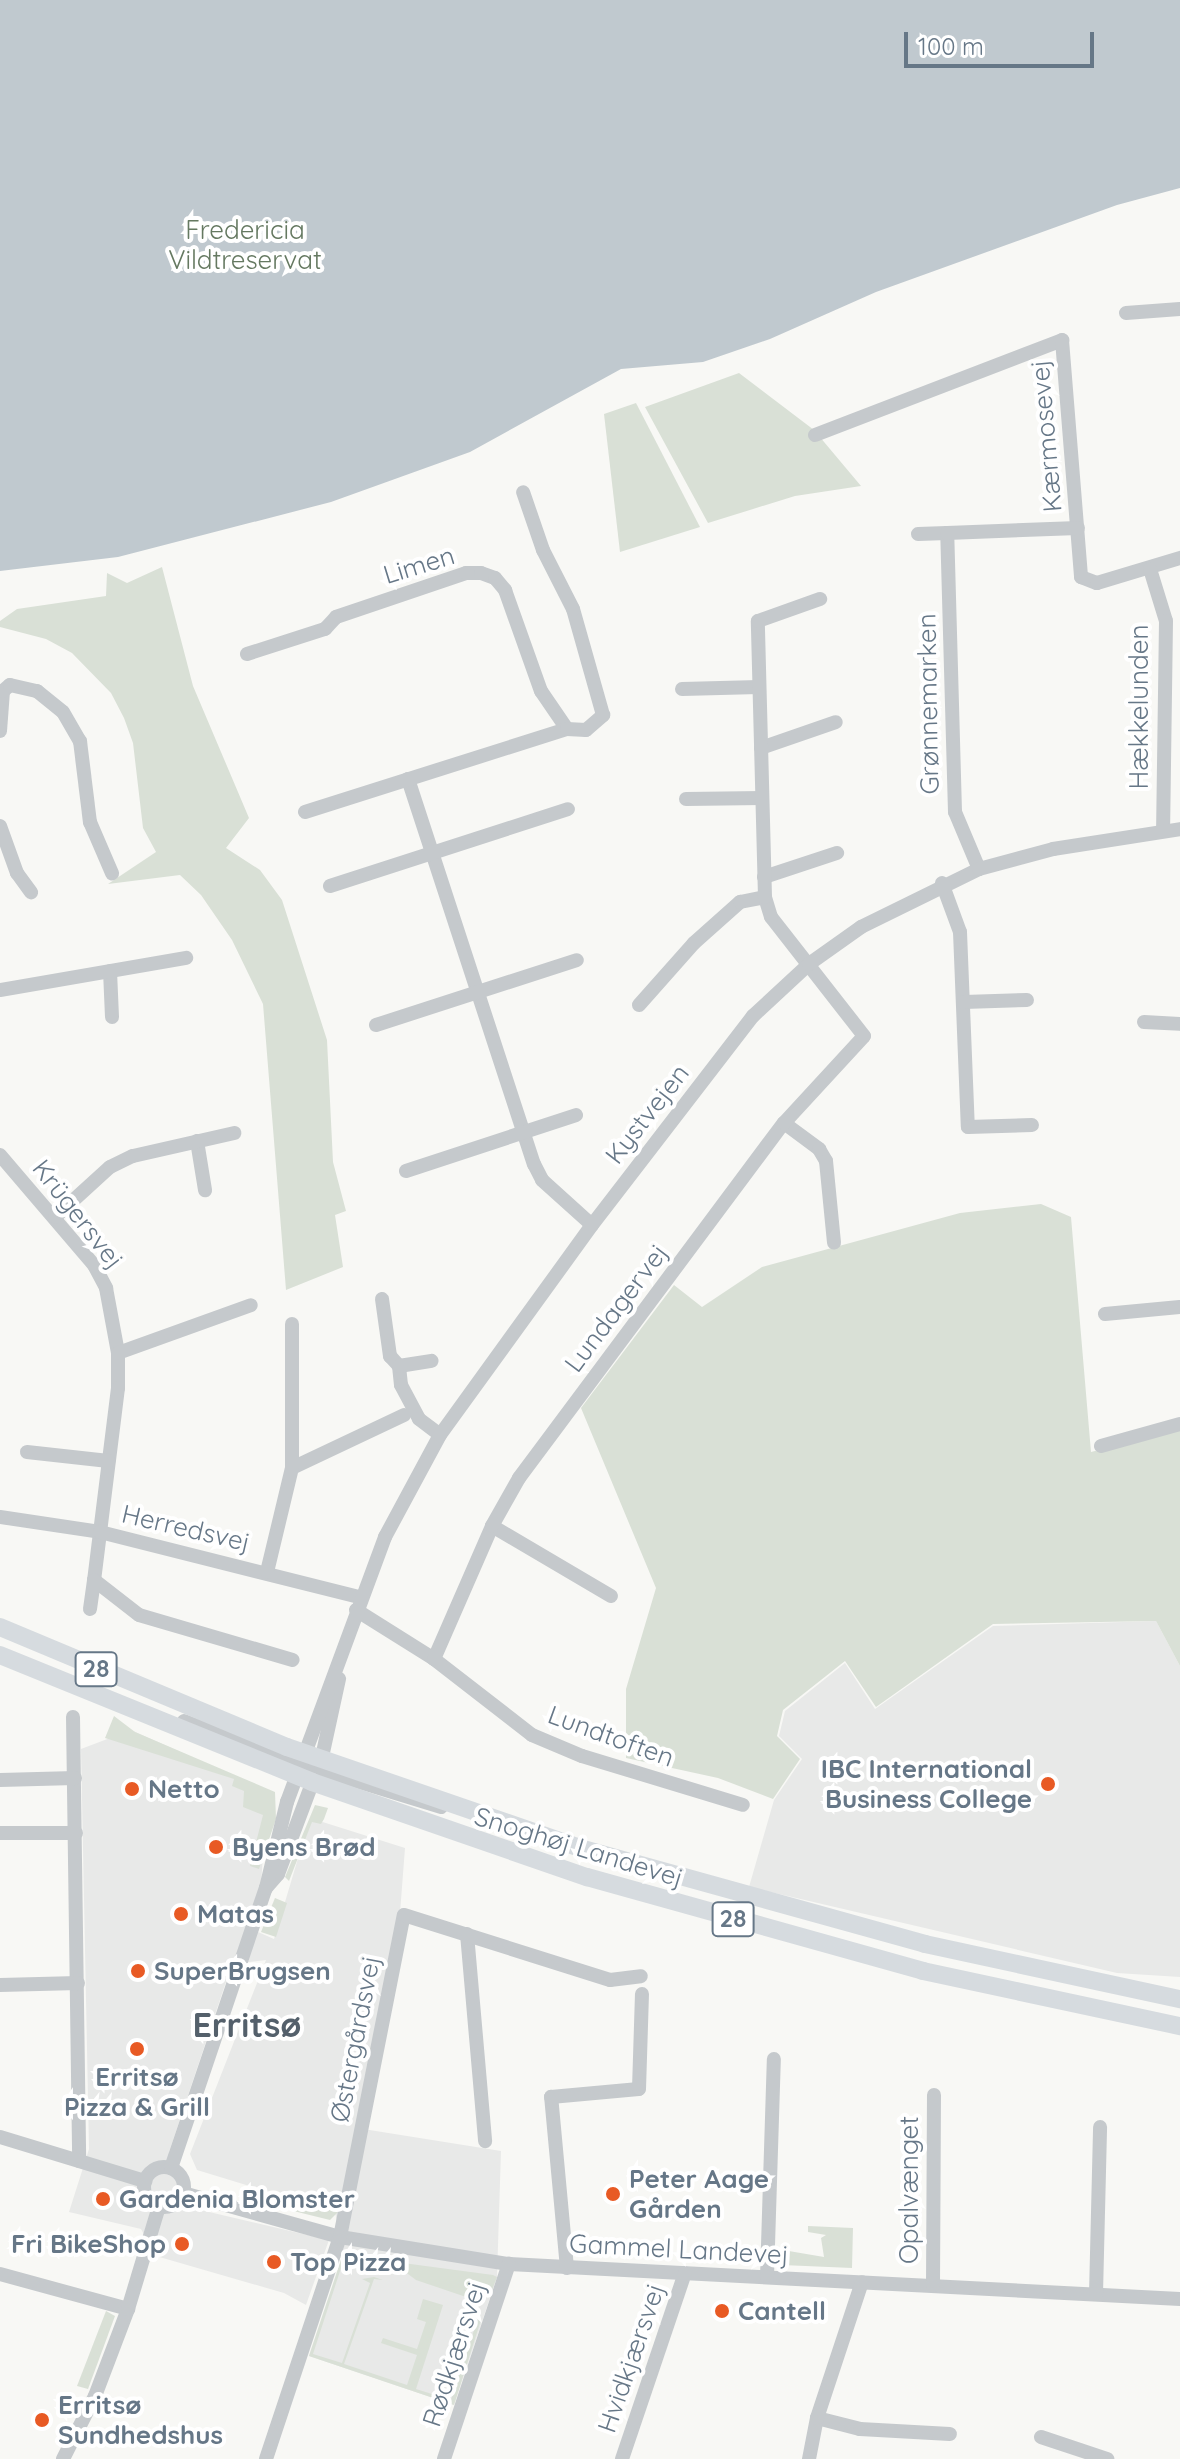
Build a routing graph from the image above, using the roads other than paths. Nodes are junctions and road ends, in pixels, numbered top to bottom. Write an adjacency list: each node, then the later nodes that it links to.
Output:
1 (1180, 309): 2 (street)
2 (1126, 313)
3 (815, 435): 5 (street, Kærmosevej)
4 (523, 492): 15 (street)
5 (1078, 528): 6 (street); 9 (street, Kærmosevej)
6 (947, 533): 7 (street); 28 (street, Grønnemarken)
7 (918, 534)
8 (1180, 558): 9 (street)
9 (1150, 569): 25 (street, Hækkelunden)
10 (820, 599): 12 (street)
11 (247, 654): 15 (street, Limen)
12 (759, 687): 13 (street); 17 (street)
13 (682, 689)
14 (836, 722): 17 (street)
15 (567, 729): 18 (street)
16 (0, 731): 29 (street)
17 (761, 748): 19 (street)
18 (408, 779): 22 (street); 26 (street)
19 (762, 798): 20 (street); 30 (street)
20 (686, 799)
21 (568, 809): 26 (street)
22 (305, 812)
23 (0, 826): 33 (street)
24 (1180, 829): 25 (street, Kystvejen)
25 (1163, 831): 28 (street, Kystvejen)
26 (431, 853): 32 (street); 40 (street)
27 (837, 853): 30 (street)
28 (979, 869): 31 (street, Kystvejen)
29 (112, 873)
30 (764, 877): 34 (street)
31 (942, 883): 37 (street, Kystvejen); 42 (street)
32 (330, 886)
33 (31, 892)
34 (765, 897): 37 (street); 43 (street)
35 (186, 958): 38 (street)
36 (577, 960): 40 (street)
37 (809, 964): 49 (street, Lundagervej); 58 (street, Kystvejen)
38 (110, 971): 39 (street); 44 (street)
39 (0, 990)
40 (477, 992): 47 (street); 52 (street)
41 (1027, 1000): 42 (street)
42 (964, 1002): 50 (street)
43 (639, 1005)
44 (112, 1017)
45 (1144, 1022): 46 (street)
46 (1180, 1024)
47 (376, 1025)
48 (576, 1115): 52 (street)
49 (784, 1123): 59 (street); 76 (street, Lundagervej)
50 (1032, 1125)
51 (234, 1133): 53 (street)
52 (523, 1133): 55 (street); 58 (street)
53 (197, 1141): 56 (street); 57 (street)
54 (0, 1155): 57 (street, Krügersvej)
55 (406, 1171)
56 (205, 1190)
57 (55, 1217): 65 (street, Krügersvej)
58 (592, 1225): 70 (street, Kystvejen)
59 (834, 1243)
60 (382, 1299): 67 (street)
61 (251, 1305): 65 (street)
62 (1180, 1307): 63 (street)
63 (1105, 1314)
64 (292, 1324): 74 (street)
65 (118, 1353): 73 (street, Krügersvej)
66 (432, 1361): 67 (street)
67 (399, 1366): 70 (street)
68 (404, 1415): 74 (street)
69 (1180, 1424): 71 (street)
70 (440, 1435): 81 (street, Kystvejen)
71 (1101, 1446)
72 (27, 1452): 73 (street)
73 (109, 1461): 77 (street, Krügersvej)
74 (292, 1468): 78 (street)
75 (0, 1517): 77 (street, Herredsvej)
76 (492, 1526): 80 (street); 85 (street, Lundagervej)
77 (100, 1532): 78 (street, Herredsvej); 79 (street, Krügersvej)
78 (267, 1572): 81 (street, Herredsvej)
79 (94, 1580): 82 (street, Krügersvej); 86 (street)
80 (611, 1596)
81 (358, 1604): 85 (street, Lundtoften); 88 (street, Kystvejen)
82 (90, 1609)
83 (0, 1627): 88 (main road, Snoghøj Landevej / 28)
84 (0, 1655): 88 (main road, Snoghøj Landevej / 28)
85 (434, 1659): 91 (street, Lundtoften)
86 (293, 1660)
87 (73, 1717): 89 (street)
88 (309, 1767): 99 (main road, Snoghøj Landevej / 28); 100 (main road, Snoghøj Landevej / 28); 107 (street, Kystvejen)
89 (75, 1778): 90 (street); 93 (street)
90 (0, 1780)
91 (743, 1805)
92 (0, 1833): 93 (street)
93 (76, 1833): 96 (street)
94 (467, 1934): 95 (street, Østergårdsvej); 105 (street); 111 (street, Østergårdsvej)
95 (641, 1976)
96 (78, 1983): 97 (street); 106 (street)
97 (0, 1985)
98 (642, 1994): 113 (street)
99 (1180, 1999)
100 (1180, 2026)
101 (774, 2059): 116 (street)
102 (934, 2095): 118 (street, Opalvænget)
103 (1100, 2127): 119 (street)
104 (0, 2137): 106 (street)
105 (485, 2141)
106 (79, 2161): 108 (street)
107 (171, 2168): 108 (street); 109 (street)
108 (145, 2181): 110 (street)
109 (183, 2193): 110 (street); 111 (street, Gammel Landevej)
110 (159, 2206): 121 (street)
111 (340, 2237): 112 (street, Gammel Landevej); 126 (street)
112 (509, 2264): 113 (street, Gammel Landevej); 127 (street, Rødkjærsvej)
113 (567, 2268): 114 (street, Gammel Landevej)
114 (685, 2273): 116 (street, Gammel Landevej); 128 (street, Hvidkjærsvej)
115 (0, 2274): 121 (street)
116 (767, 2277): 117 (street, Gammel Landevej)
117 (862, 2282): 118 (street, Gammel Landevej); 122 (street)
118 (933, 2285): 119 (street, Gammel Landevej)
119 (1096, 2294): 120 (street, Gammel Landevej)
120 (1180, 2299)
121 (128, 2309): 125 (street)
122 (817, 2418): 123 (street); 129 (street)
123 (950, 2434)
124 (1041, 2437): 130 (street)
125 (63, 2459)
126 (266, 2459)
127 (444, 2459)
128 (622, 2459)
129 (809, 2459)
130 (1107, 2459)

